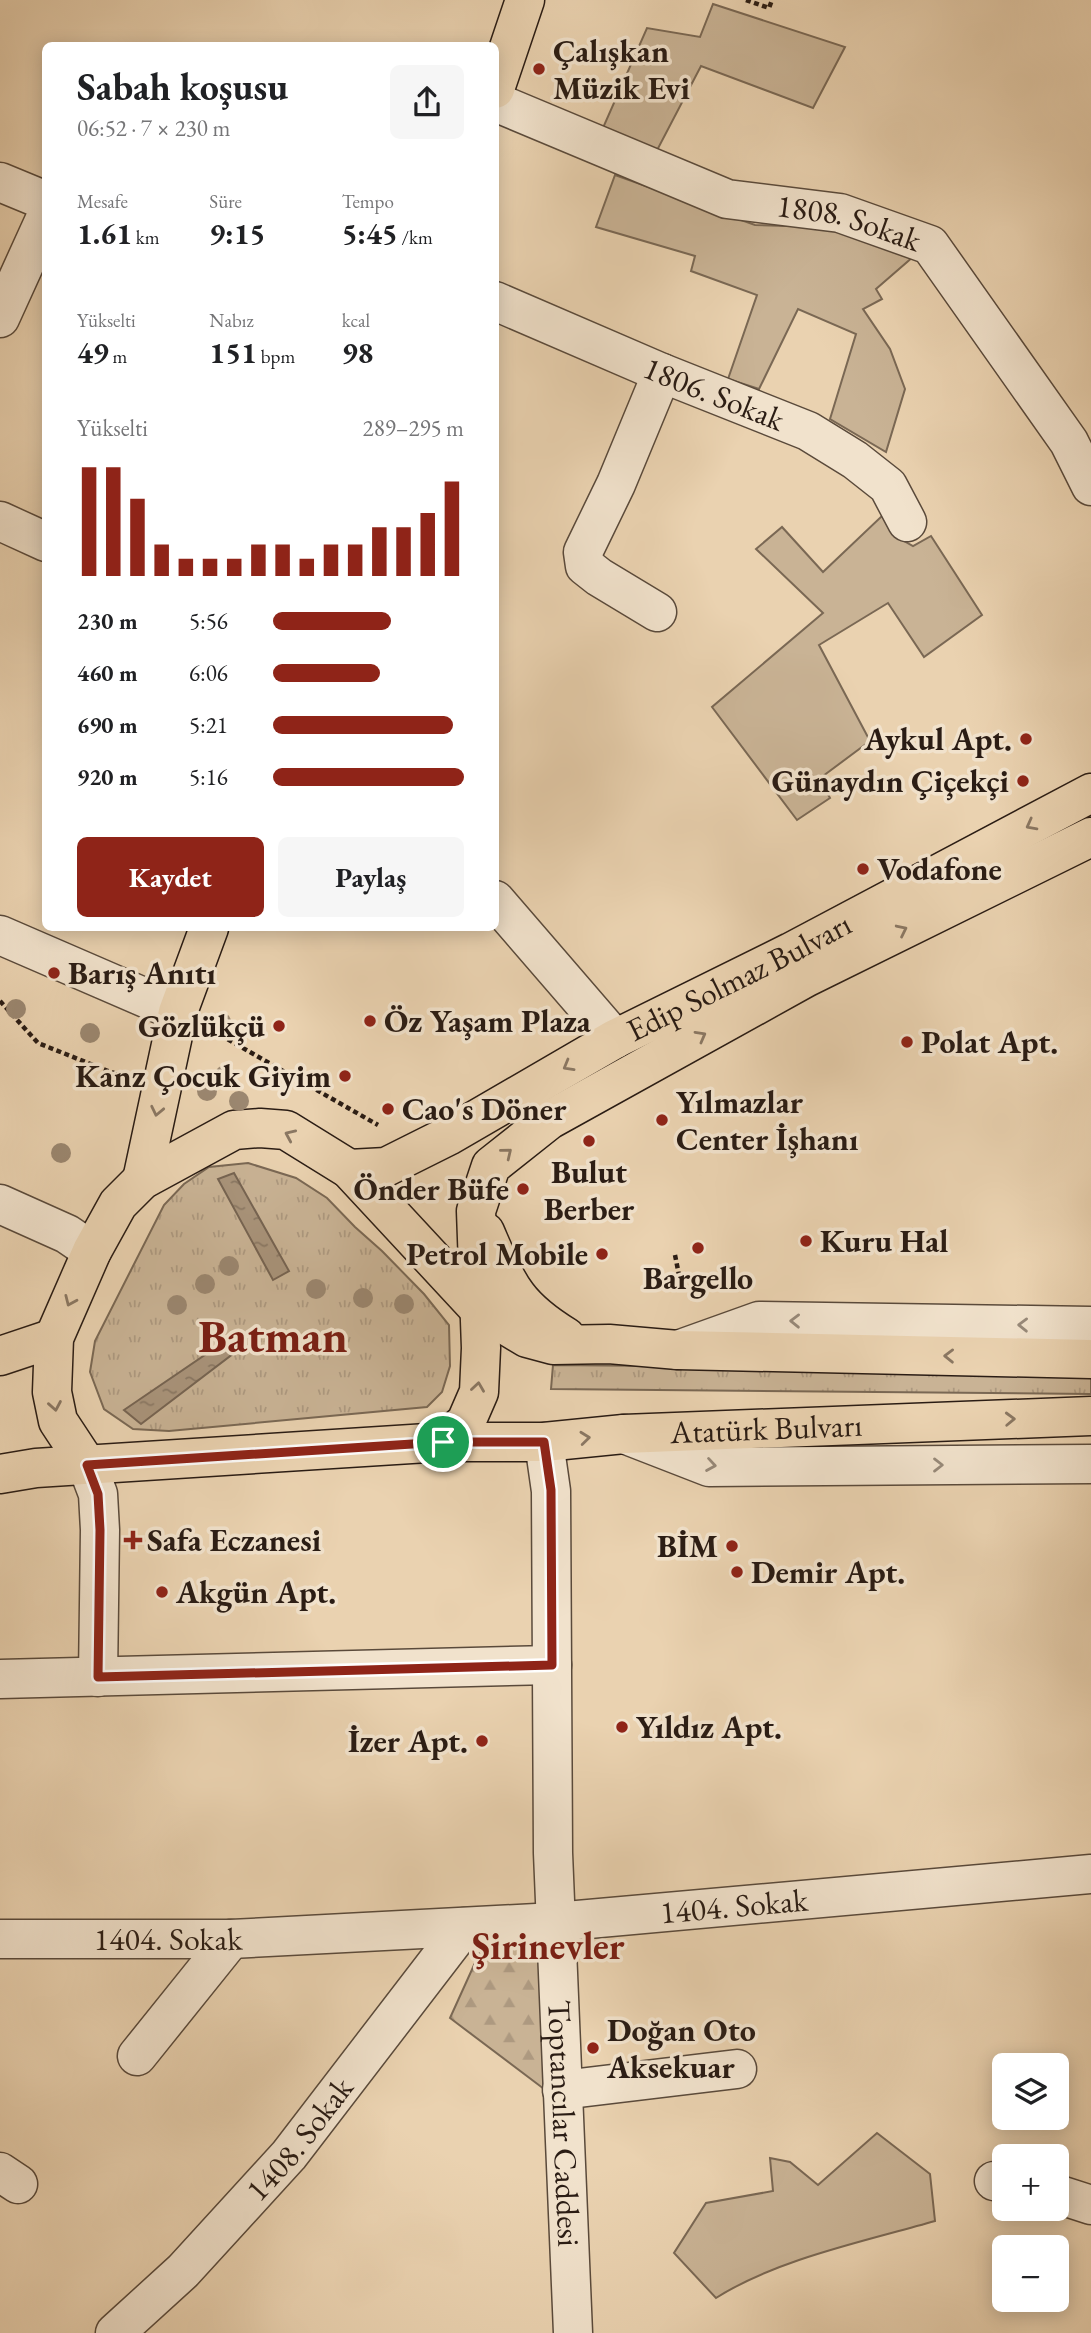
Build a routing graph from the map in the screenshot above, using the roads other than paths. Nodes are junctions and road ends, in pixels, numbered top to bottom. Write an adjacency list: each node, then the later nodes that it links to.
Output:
1 (518, 2): 2 (main road)
2 (499, 74)
3 (499, 104): 10 (street, 1808. Sokak)
4 (0, 182): 5 (street)
5 (42, 199)
6 (42, 226): 8 (street)
7 (499, 303): 9 (street, 1806. Sokak)
8 (0, 318)
9 (662, 373): 12 (street, 1806. Sokak); 14 (street)
10 (1091, 486)
11 (0, 521): 13 (street)
12 (907, 522)
13 (42, 540)
14 (657, 612)
15 (1091, 793): 21 (main road, Edip Solmaz Bulvarı, one-way to 21)
16 (1091, 837): 25 (main road, Edip Solmaz Bulvarı, one-way to 16)
17 (499, 905): 21 (street)
18 (208, 931): 20 (main road)
19 (0, 934): 20 (street)
20 (178, 1012): 23 (main road, one-way to 23)
21 (615, 1039): 22 (main road, Edip Solmaz Bulvarı, one-way to 22)
22 (349, 1169): 23 (main road, one-way to 23); 27 (main road)
23 (142, 1180): 26 (main road)
24 (0, 1204): 26 (street)
25 (476, 1211): 27 (main road); 30 (main road)
26 (92, 1251): 29 (main road, one-way to 29)
27 (479, 1309): 30 (main road); 36 (main road, one-way to 27)
28 (1091, 1326): 31 (street, one-way to 31)
29 (54, 1338): 32 (main road); 39 (main road, one-way to 39)
30 (578, 1345): 31 (main road)
31 (678, 1350): 33 (main road, one-way to 31)
32 (0, 1356)
33 (1091, 1360)
34 (1091, 1416): 35 (main road, Atatürk Bulvarı, one-way to 34)
35 (624, 1434): 37 (main road, Atatürk Bulvarı, one-way to 35); 38 (street, one-way to 38)
36 (443, 1442): 37 (main road, Atatürk Bulvarı); 39 (main road, Atatürk Bulvarı)
37 (544, 1442): 41 (street, Toptancılar Caddesi)
38 (1091, 1464)
39 (87, 1465): 40 (main road); 42 (street)
40 (0, 1474)
41 (552, 1665): 42 (street); 45 (street, Toptancılar Caddesi)
42 (98, 1677): 43 (street)
43 (0, 1679)
44 (1091, 1874): 45 (street, 1404. Sokak)
45 (555, 1922): 46 (street, 1404. Sokak); 51 (street, Toptancılar Caddesi)
46 (464, 1927): 48 (street, 1404. Sokak); 54 (street, 1408. Sokak)
47 (0, 1939): 48 (street, 1404. Sokak)
48 (231, 1939): 49 (street)
49 (137, 2056)
50 (737, 2069): 51 (street)
51 (562, 2090): 55 (street, Toptancılar Caddesi)
52 (1069, 2198): 53 (street)
53 (1091, 2205)
54 (115, 2333)
55 (573, 2333)

